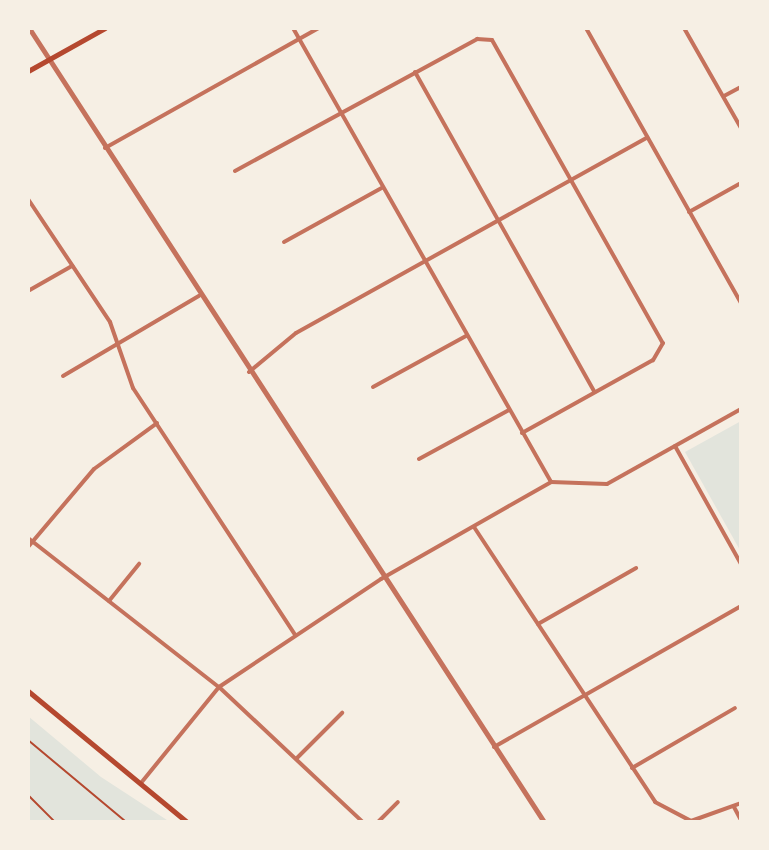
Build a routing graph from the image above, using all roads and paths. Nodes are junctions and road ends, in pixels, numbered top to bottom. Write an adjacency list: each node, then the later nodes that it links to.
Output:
1 (29, 28): 8 (street)
2 (105, 28): 8 (main road)
3 (293, 28): 7 (street)
4 (319, 28): 7 (street)
5 (586, 28): 15 (street)
6 (684, 28): 12 (street)
7 (300, 39): 13 (street); 16 (street)
8 (47, 61): 9 (main road); 16 (street)
9 (28, 71)
10 (415, 72): 13 (street); 18 (street); 23 (street)
11 (741, 87): 12 (street)
12 (724, 96): 14 (street)
13 (341, 113): 17 (street); 20 (street)
14 (741, 128)
15 (647, 138): 18 (street); 22 (street)
16 (105, 148): 28 (street)
17 (235, 171)
18 (574, 180): 23 (street); 35 (street)
19 (741, 183): 22 (street)
20 (382, 188): 24 (street); 25 (street)
21 (28, 199): 26 (street)
22 (689, 212): 29 (street)
23 (498, 221): 25 (street); 35 (street)
24 (284, 242)
25 (424, 262): 30 (street); 32 (street)
26 (72, 266): 27 (street); 31 (street)
27 (28, 291)
28 (199, 296): 31 (street); 32 (street)
29 (741, 303)
30 (466, 336): 34 (street); 37 (street)
31 (120, 346): 33 (street); 38 (street)
32 (249, 372): 49 (street)
33 (63, 376)
34 (373, 387)
35 (594, 391): 39 (street)
36 (741, 409): 40 (street)
37 (509, 410): 39 (street); 41 (street)
38 (157, 423): 44 (street); 53 (street)
39 (522, 433): 42 (street)
40 (675, 446): 42 (street); 47 (street)
41 (419, 459)
42 (551, 482): 43 (street)
43 (474, 527): 49 (street); 52 (street)
44 (30, 540): 45 (street); 50 (street)
45 (28, 547)
46 (139, 564): 50 (street)
47 (741, 564)
48 (636, 568): 52 (street)
49 (383, 578): 53 (street); 60 (street)
50 (109, 601): 54 (street)
51 (741, 606): 56 (street)
52 (538, 624): 56 (street)
53 (295, 635): 54 (street)
54 (219, 687): 61 (street); 63 (street)
55 (28, 691): 63 (main road)
56 (585, 696): 60 (street); 62 (street)
57 (735, 708): 62 (street)
58 (342, 713): 61 (street)
59 (28, 740): 71 (path)
60 (494, 747): 69 (street)
61 (297, 758): 73 (street)
62 (632, 768): 67 (street)
63 (141, 783): 72 (main road)
64 (28, 795): 70 (path)
65 (398, 802): 74 (street)
66 (741, 803): 67 (street)
67 (734, 807): 68 (street)
68 (741, 820)
69 (542, 821)
70 (55, 822)
71 (124, 822)
72 (187, 822)
73 (363, 822)
74 (378, 822)

